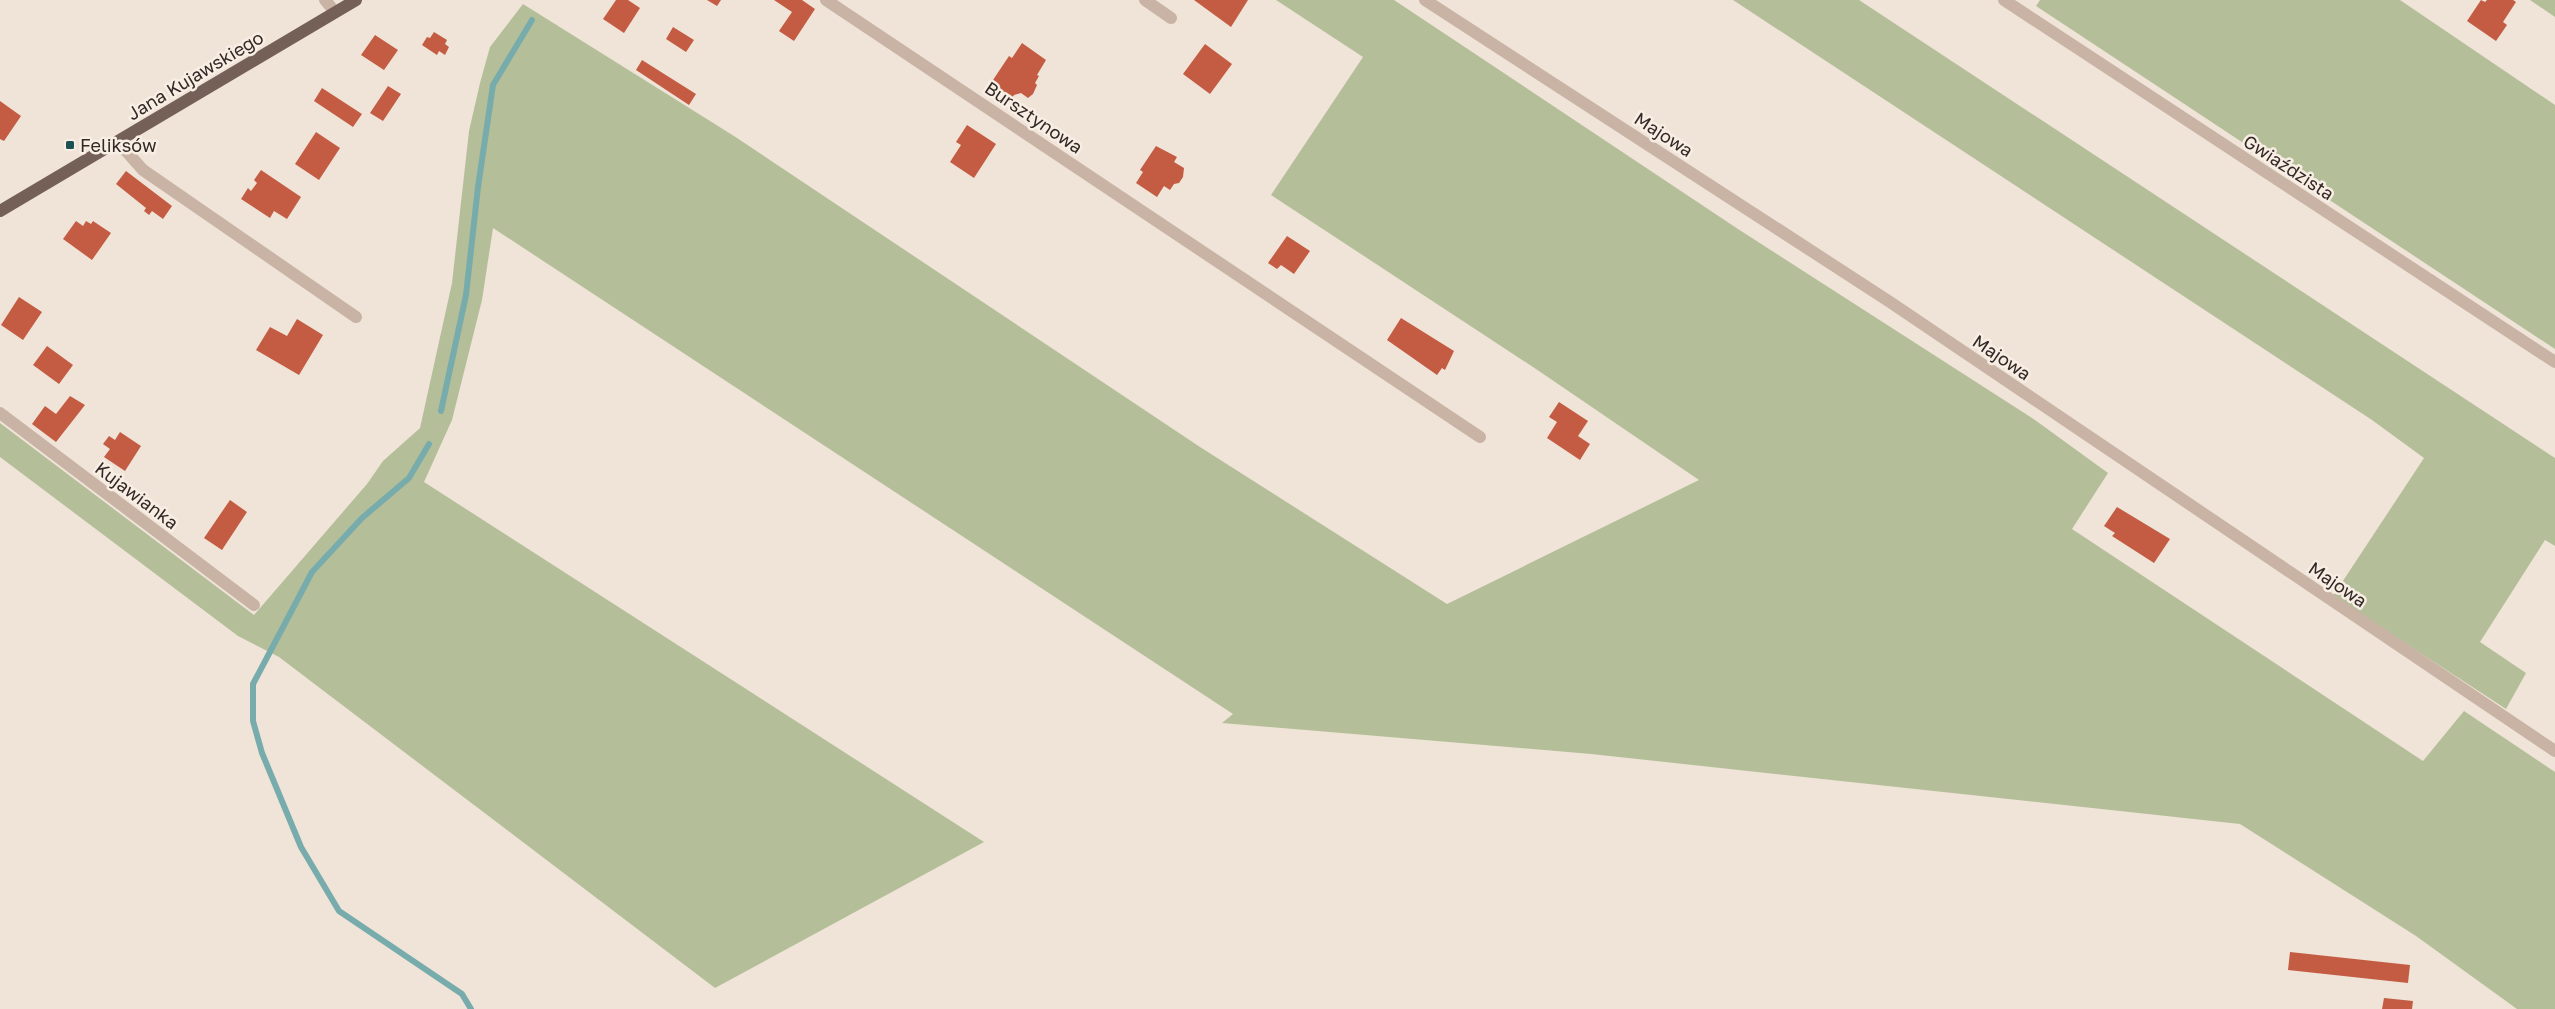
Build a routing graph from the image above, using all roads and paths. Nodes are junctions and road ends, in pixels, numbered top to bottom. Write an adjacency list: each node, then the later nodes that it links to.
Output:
1 (326, 0): 7 (street)
2 (356, 0): 7 (main road, Jana Kujawskiego)
3 (826, 0): 14 (street, Bursztynowa)
4 (1145, 0): 8 (street)
5 (1425, 0): 16 (street, Majowa)
6 (2004, 0): 12 (street, Gwiaździsta)
7 (335, 12): 9 (main road, Jana Kujawskiego)
8 (1171, 18)
9 (118, 142): 10 (main road, Jana Kujawskiego); 11 (street)
10 (0, 211)
11 (356, 317)
12 (2555, 362)
13 (0, 413): 15 (street, Kujawianka)
14 (1480, 437)
15 (254, 605)
16 (2555, 751)

